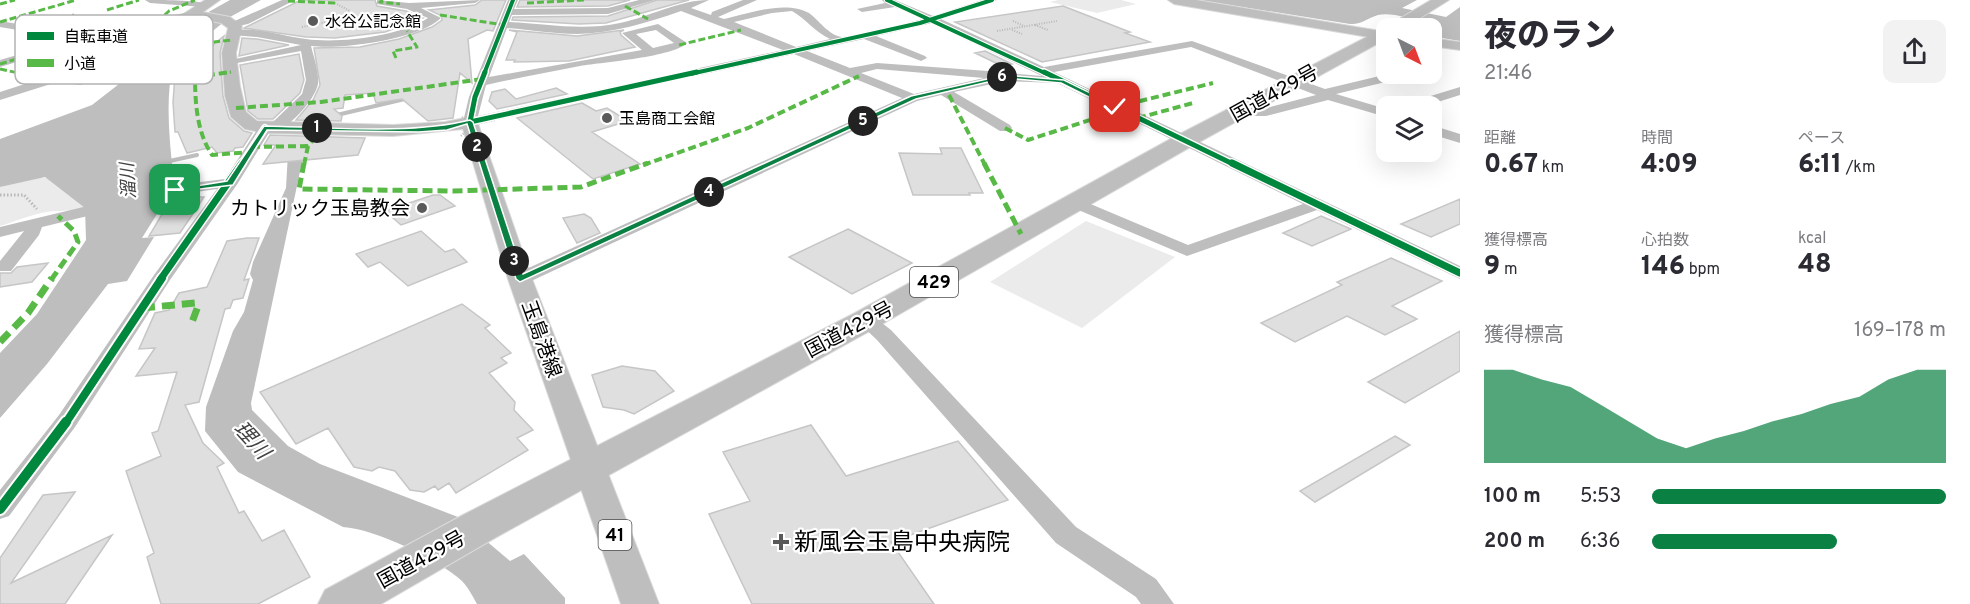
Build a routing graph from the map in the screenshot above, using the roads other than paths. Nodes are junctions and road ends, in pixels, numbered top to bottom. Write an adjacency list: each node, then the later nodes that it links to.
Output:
1 (290, 0): 29 (street)
2 (383, 0): 13 (street)
3 (475, 0): 13 (street)
4 (487, 0): 19 (street)
5 (650, 0): 14 (street)
6 (704, 0): 16 (street)
7 (752, 0): 20 (street)
8 (992, 0): 22 (street)
9 (1174, 0): 27 (main road)
10 (1443, 0): 21 (highway, 国道429号 / 429)
11 (159, 1): 15 (street)
12 (892, 2): 17 (street); 22 (street)
13 (406, 3): 19 (street)
14 (511, 6): 26 (street)
15 (202, 8): 18 (street); 29 (main road)
16 (681, 8): 20 (street); 26 (street)
17 (862, 9)
18 (180, 15)
19 (434, 16): 23 (street); 33 (street)
20 (708, 16): 24 (street)
21 (1411, 18)
22 (934, 19): 30 (street); 43 (street)
23 (396, 22)
24 (724, 22): 32 (street); 37 (street)
25 (0, 24): 28 (street)
26 (504, 25): 49 (street)
27 (1376, 25)
28 (15, 26)
29 (231, 26): 33 (street); 41 (main road)
30 (864, 35): 32 (street); 39 (street)
31 (1376, 37): 48 (highway, 国道429号 / 429)
32 (840, 40): 37 (street)
33 (320, 44): 36 (street)
34 (1442, 44): 35 (main road)
35 (1460, 46)
36 (306, 47): 41 (street); 60 (street)
37 (793, 50): 44 (street); 59 (street)
38 (650, 51): 49 (street)
39 (921, 58)
40 (15, 59): 42 (street)
41 (230, 63): 60 (main road)
42 (0, 64)
43 (1043, 71): 47 (street); 48 (street)
44 (850, 72): 45 (street); 56 (street)
45 (1005, 76): 47 (street); 51 (street)
46 (1376, 80): 53 (street)
47 (1062, 81): 64 (street)
48 (1296, 81): 53 (street); 58 (highway, 国道429号 / 429)
49 (480, 83): 59 (street)
50 (37, 84): 54 (street)
51 (943, 91): 56 (street); 61 (street)
52 (1460, 91): 55 (street)
53 (1328, 94): 57 (street); 58 (street)
54 (0, 96)
55 (1442, 97)
56 (914, 98): 72 (street)
57 (1376, 110)
58 (1238, 113): 64 (highway, 国道429号 / 429)
59 (466, 125): 60 (main road); 72 (main road, 玉島港線)
60 (269, 128): 65 (street)
61 (1005, 128)
62 (1442, 133): 63 (street)
63 (1460, 139)
64 (1184, 141): 66 (highway, 国道429号 / 429); 67 (street)
65 (230, 183): 68 (street); 75 (street)
66 (1075, 203): 67 (street); 73 (highway, 国道429号 / 429)
67 (1318, 204): 71 (street)
68 (45, 220): 69 (street); 70 (street)
69 (0, 232)
70 (5, 267)
71 (1460, 273)
72 (520, 279): 74 (main road, 玉島港線)
73 (866, 320): 74 (highway, 国道429号 / 429); 78 (street)
74 (589, 467): 76 (highway, 国道429号 / 429); 77 (main road, 41)
75 (0, 509)
76 (341, 604)
77 (640, 604)
78 (1159, 604)

